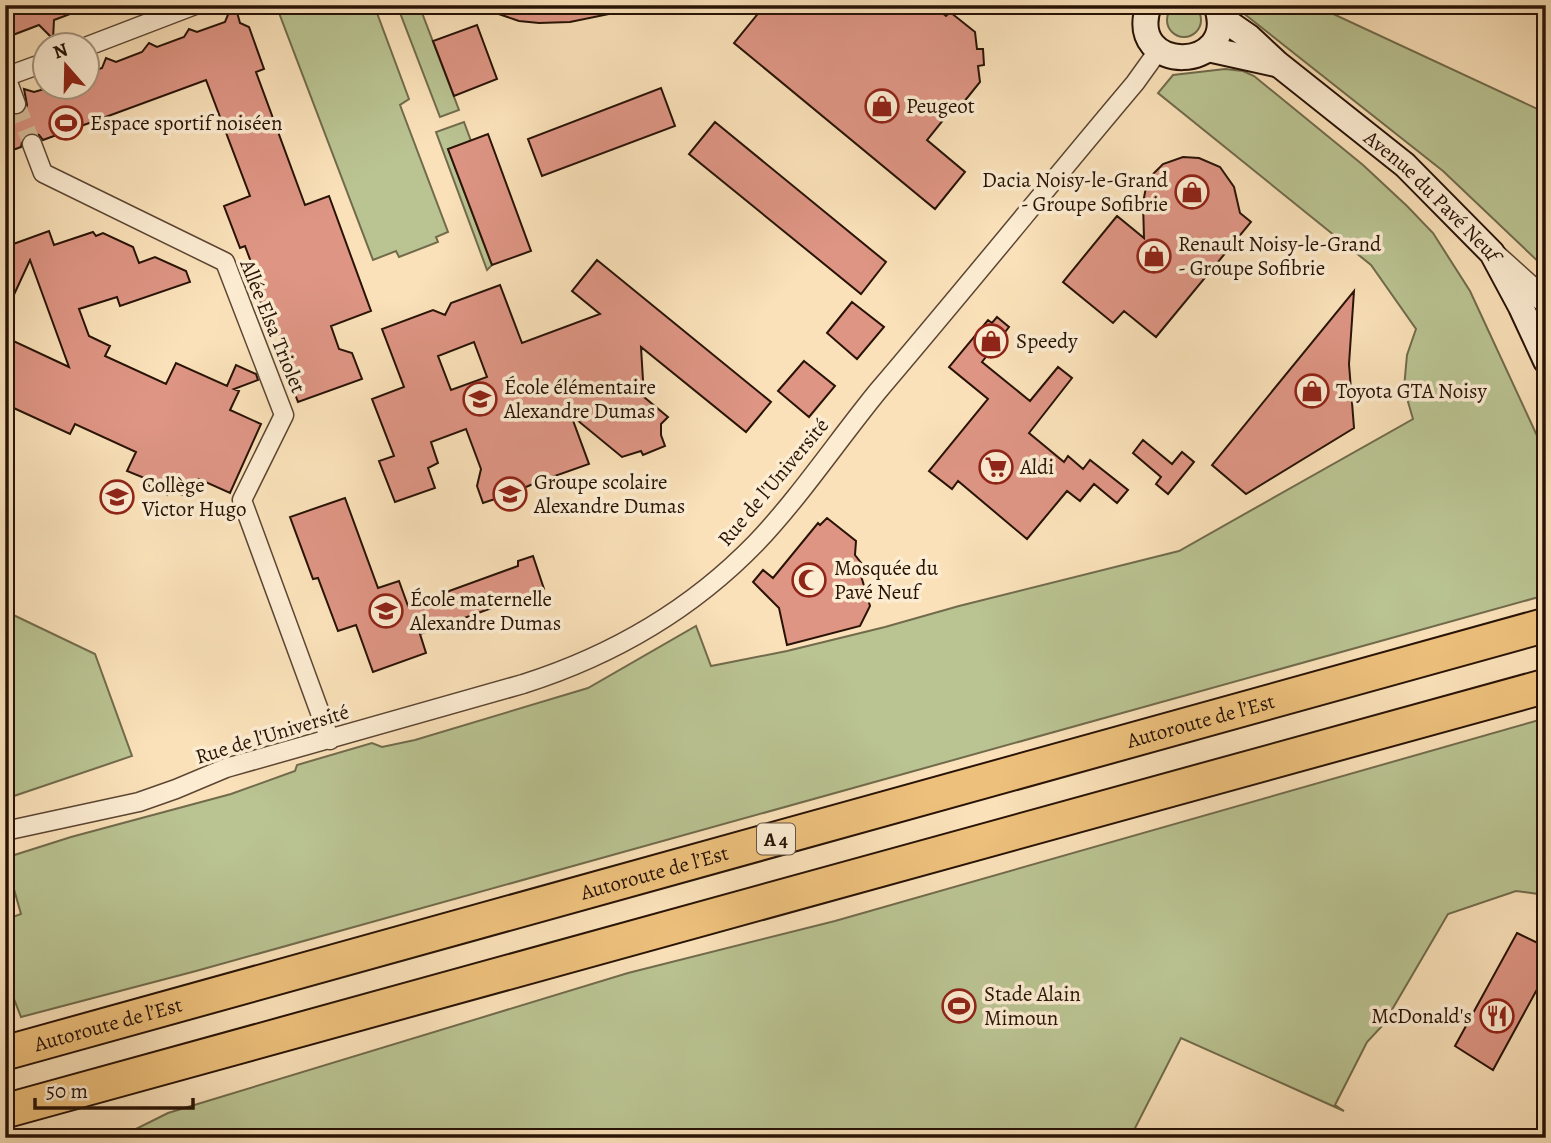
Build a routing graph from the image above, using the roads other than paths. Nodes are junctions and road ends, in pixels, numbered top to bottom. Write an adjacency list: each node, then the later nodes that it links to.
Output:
1 (195, 5): 4 (street)
2 (1140, 10): 6 (main road)
3 (1218, 11): 5 (main road, Avenue du Pavé Neuf); 7 (main road, Avenue du Pavé Neuf)
4 (102, 41)
5 (1208, 49): 6 (main road, Avenue du Pavé Neuf); 7 (main road, Avenue du Pavé Neuf)
6 (1158, 51): 17 (street, Rue de l'Université)
7 (1278, 64): 12 (main road, Avenue du Pavé Neuf)
8 (32, 67): 9 (street)
9 (6, 76): 10 (street)
10 (16, 104)
11 (32, 144): 17 (street, Allée Elsa Triolet)
12 (1492, 253): 13 (street); 14 (main road, Avenue du Pavé Neuf)
13 (1546, 302)
14 (1546, 361)
15 (1546, 625): 19 (highway, Autoroute de l’Est / A 4)
16 (1546, 686): 20 (highway)
17 (330, 740): 18 (street, Rue de l'Université)
18 (5, 831)
19 (5, 1053)
20 (5, 1111)

